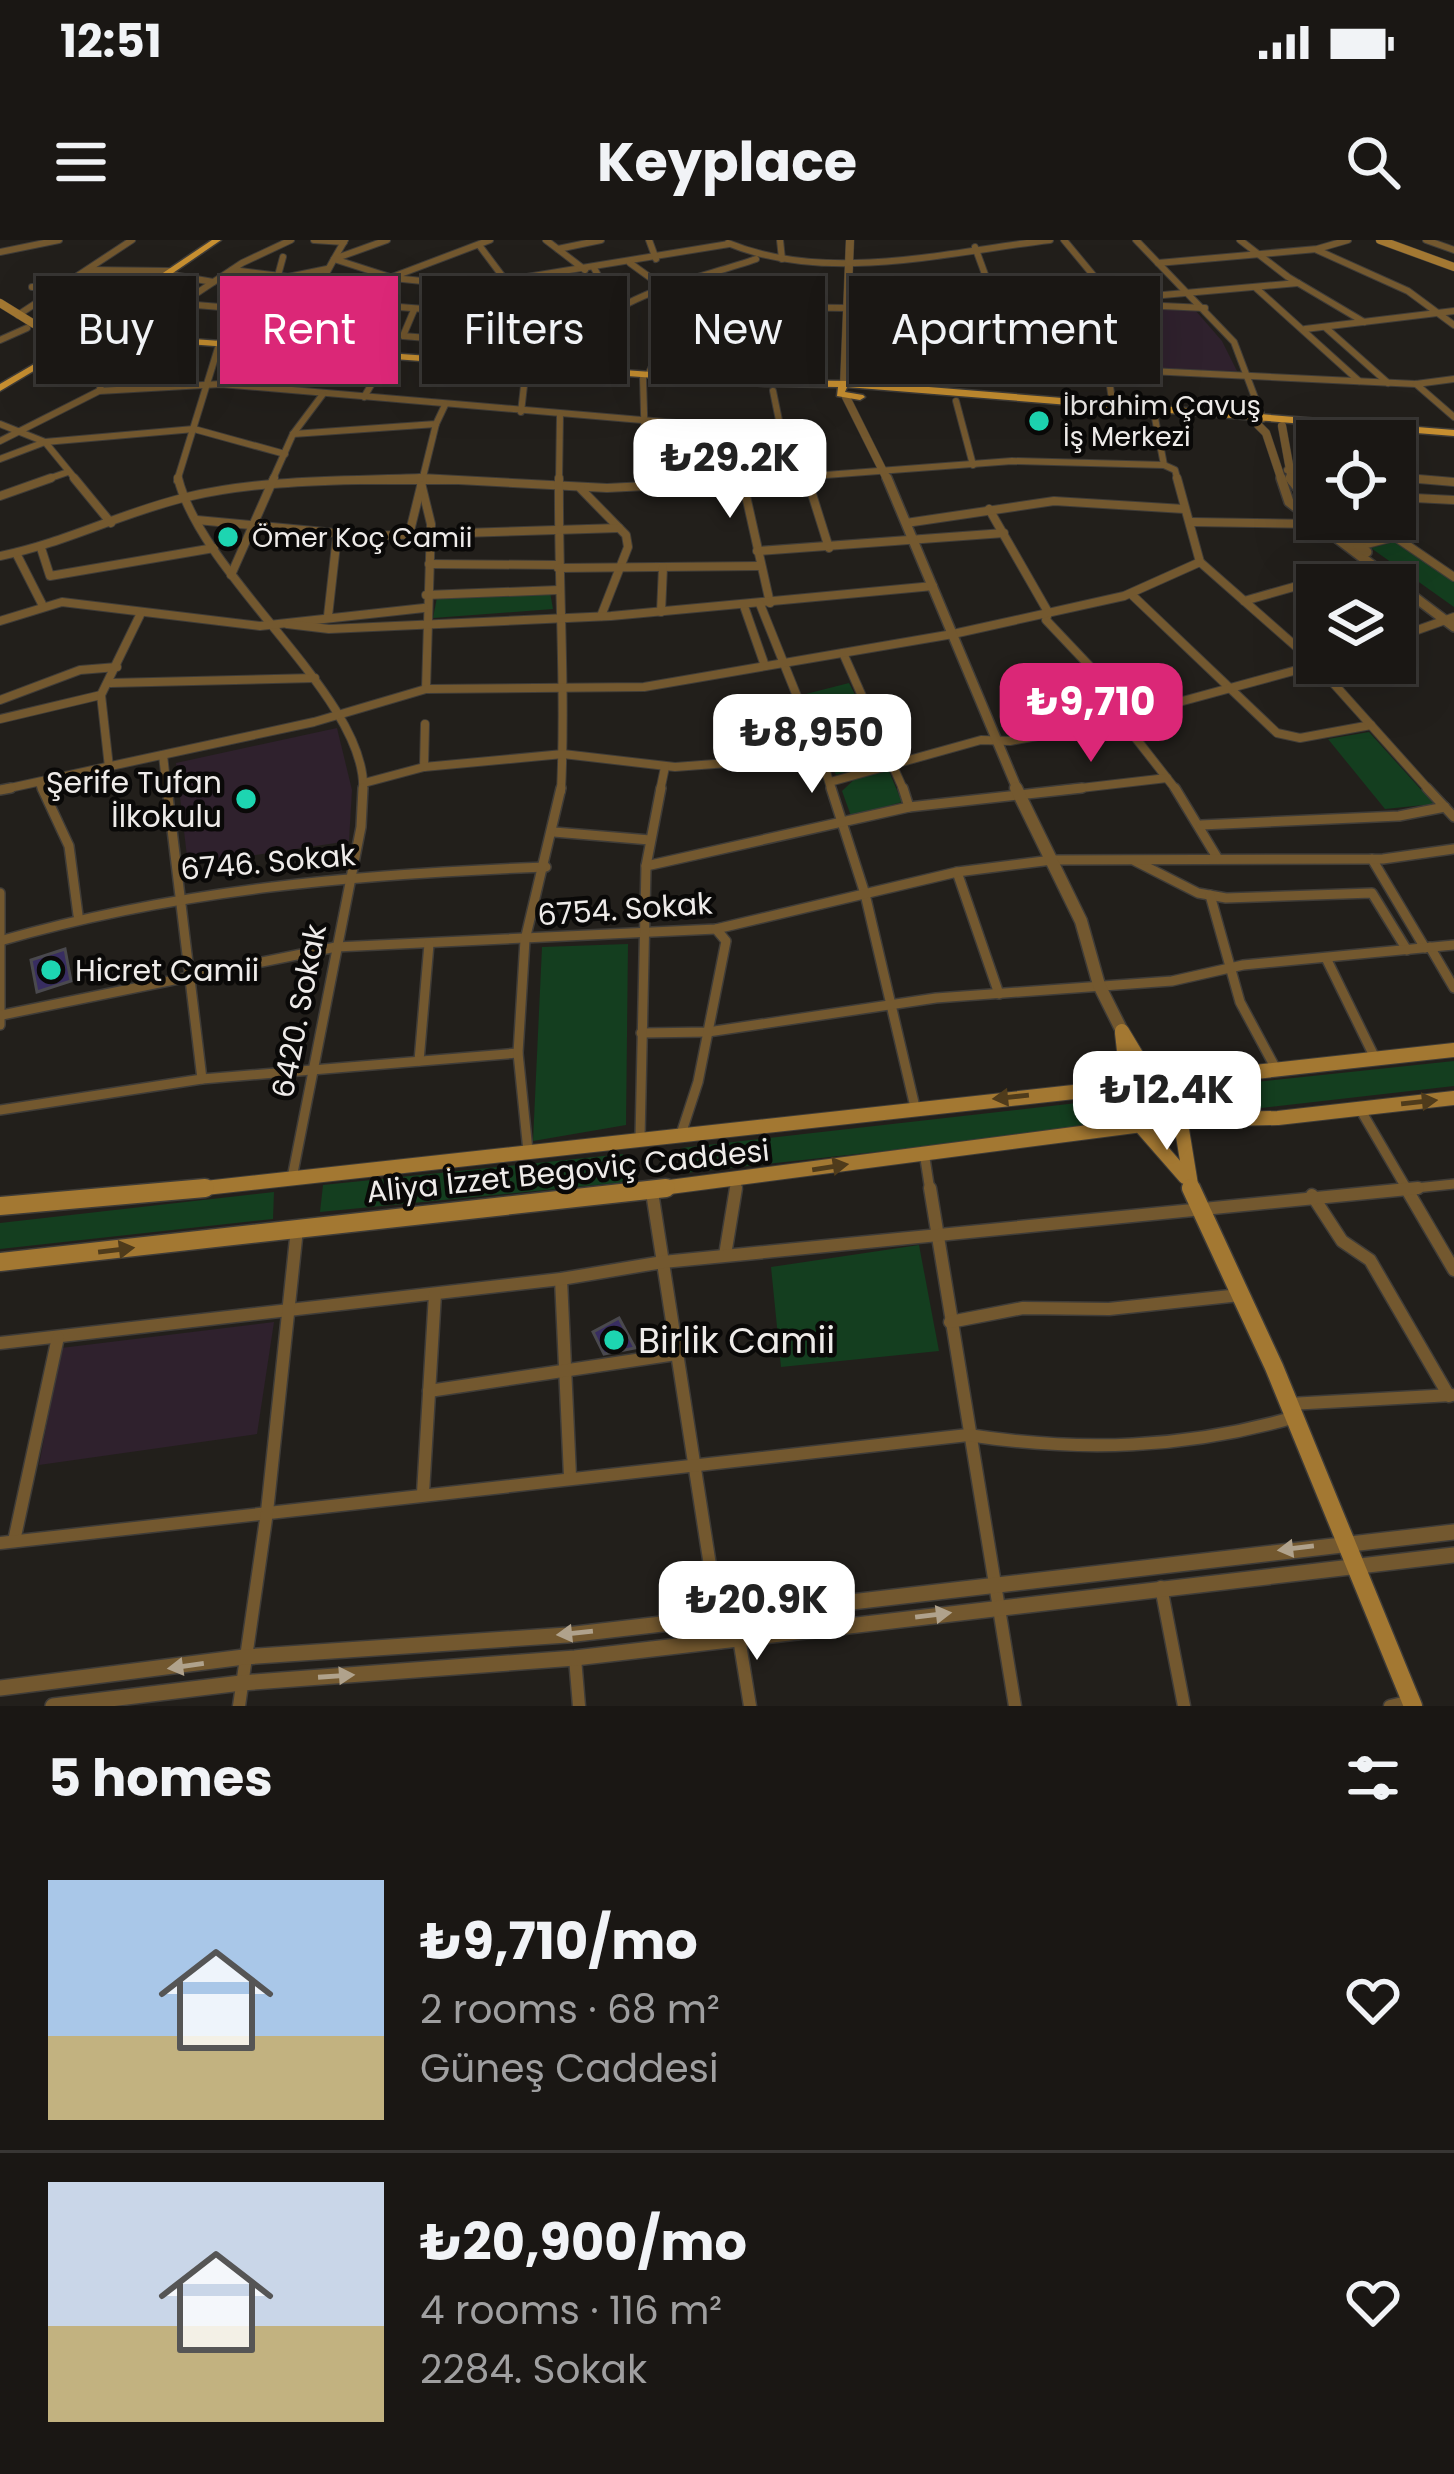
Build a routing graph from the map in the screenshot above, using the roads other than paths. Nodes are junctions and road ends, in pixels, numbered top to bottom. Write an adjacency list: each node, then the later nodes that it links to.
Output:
1 (6, 240): 33 (street)
2 (59, 240): 33 (street)
3 (132, 240): 47 (street)
4 (217, 240): 50 (main road)
5 (227, 240): 50 (main road)
6 (290, 240): 48 (street)
7 (314, 240): 25 (street)
8 (387, 240): 28 (street)
9 (458, 240): 34 (street)
10 (490, 240): 29 (street)
11 (546, 240): 31 (street)
12 (601, 240): 31 (street)
13 (649, 240): 38 (street)
14 (740, 240): 26 (street)
15 (780, 240): 40 (street)
16 (850, 240): 41 (street)
17 (1050, 240): 27 (street)
18 (1064, 240): 67 (street)
19 (1136, 240): 43 (street)
20 (1240, 240): 35 (street)
21 (1348, 240): 32 (street)
22 (1379, 240): 42 (main road)
23 (1393, 240): 42 (main road)
24 (1426, 240): 42 (street)
25 (345, 241): 37 (street)
26 (727, 242): 38 (street); 39 (street)
27 (1003, 242): 30 (street)
28 (369, 243): 37 (street)
29 (479, 245): 34 (street); 61 (street)
30 (975, 247): 41 (street); 66 (street)
31 (558, 249): 49 (street)
32 (1317, 249): 35 (street); 85 (street)
33 (0, 250)
34 (465, 250): 60 (street)
35 (1256, 254): 43 (street); 70 (street)
36 (283, 257): 56 (street)
37 (334, 259): 46 (street); 59 (street)
38 (656, 259): 44 (street)
39 (756, 259): 40 (street); 64 (street)
40 (782, 260): 41 (street)
41 (850, 260): 65 (street)
42 (1453, 260)
43 (1158, 262): 75 (street)
44 (630, 263): 45 (street); 69 (street)
45 (594, 268): 49 (street); 63 (street)
46 (327, 269): 57 (street); 58 (street)
47 (88, 270): 50 (street); 52 (street)
48 (232, 270): 55 (street); 68 (street)
49 (585, 270): 51 (street)
50 (171, 273): 53 (main road); 54 (main road); 68 (street)
51 (550, 275): 62 (street)
52 (79, 276)
53 (165, 276)
54 (167, 276)
55 (262, 276)
56 (278, 276)
57 (292, 276)
58 (324, 276)
59 (387, 276)
60 (398, 276)
61 (502, 276)
62 (543, 276)
63 (599, 276)
64 (707, 276)
65 (850, 276)
66 (986, 276)
67 (1094, 276)
68 (213, 282): 74 (street)
69 (651, 283)
70 (1298, 283): 73 (street); 89 (street)
71 (32, 287): 72 (street)
72 (36, 287)
73 (1256, 289): 75 (street); 92 (street)
74 (196, 294)
75 (1191, 295): 76 (street); 81 (street)
76 (1160, 296)
77 (0, 302): 87 (main road)
78 (36, 304): 87 (street)
79 (1160, 306): 81 (street)
80 (398, 308): 82 (street)
81 (1205, 308): 111 (street)
82 (414, 310): 83 (street); 96 (street)
83 (422, 310)
84 (1454, 311): 85 (street)
85 (1438, 312): 89 (street); 90 (street)
86 (0, 314): 91 (main road)
87 (18, 315): 88 (main road)
88 (36, 321)
89 (1364, 322): 93 (street)
90 (1454, 325)
91 (27, 328): 94 (main road); 98 (street)
92 (1305, 328): 93 (street); 113 (street)
93 (1326, 328): 114 (street)
94 (36, 330)
95 (849, 334): 103 (street)
96 (403, 336): 97 (street); 99 (street)
97 (422, 338)
98 (0, 340)
99 (398, 343)
100 (196, 344): 101 (main road)
101 (218, 345): 121 (street)
102 (36, 360): 110 (main road)
103 (848, 361): 125 (street); 126 (street)
104 (651, 365): 109 (street)
105 (36, 366): 123 (main road)
106 (627, 373): 109 (main road)
107 (1160, 373): 111 (street)
108 (627, 374): 109 (main road)
109 (646, 375): 122 (main road); 136 (street)
110 (0, 379)
111 (1249, 379): 113 (street); 137 (street)
112 (1454, 380): 120 (street)
113 (1360, 382): 114 (street)
114 (1388, 383): 120 (street)
115 (102, 384): 124 (street)
116 (372, 384): 128 (street)
117 (524, 384): 132 (street)
118 (769, 384): 122 (street)
119 (1110, 384): 131 (street)
120 (1416, 384): 134 (street)
121 (205, 385): 124 (street); 127 (street); 142 (street)
122 (769, 387): 125 (main road); 144 (street)
123 (0, 388)
124 (99, 391): 143 (street)
125 (844, 391): 126 (main road); 146 (street)
126 (861, 391): 129 (main road); 131 (main road); 146 (street)
127 (323, 394): 128 (street); 145 (street)
128 (364, 397): 130 (street)
129 (956, 401): 135 (main road); 152 (street)
130 (445, 405): 132 (street); 139 (street)
131 (1113, 407): 137 (main road)
132 (521, 412): 133 (street)
133 (560, 416): 136 (street); 166 (street)
134 (1454, 417)
135 (1155, 418): 137 (main road); 153 (street)
136 (644, 422): 141 (street); 165 (street)
137 (1261, 422): 140 (main road); 147 (main road); 173 (street)
138 (0, 424): 143 (street)
139 (436, 424): 145 (street); 160 (street)
140 (1282, 426): 147 (main road); 154 (street)
141 (731, 428): 144 (street); 161 (street)
142 (194, 429): 149 (street); 150 (street); 170 (street)
143 (21, 430): 148 (street); 149 (street)
144 (782, 432): 159 (street)
145 (293, 434): 150 (street)
146 (868, 435): 157 (street)
147 (1454, 435)
148 (0, 441)
149 (45, 442): 151 (street); 156 (street)
150 (285, 454): 164 (street)
151 (0, 459)
152 (973, 465): 153 (street); 157 (street)
153 (1164, 465): 175 (street)
154 (1287, 470): 155 (street); 168 (street)
155 (1296, 471)
156 (68, 472): 169 (street); 179 (street)
157 (885, 475): 158 (street); 180 (street)
158 (807, 478): 159 (street); 196 (street)
159 (791, 479): 161 (street)
160 (421, 480): 164 (street); 166 (street); 185 (street); 186 (street)
161 (746, 481): 165 (street); 197 (street)
162 (1416, 481): 163 (street)
163 (1454, 482)
164 (275, 483): 170 (street); 181 (street)
165 (646, 486): 167 (street)
166 (557, 488): 167 (street); 183 (street)
167 (580, 488): 182 (street)
168 (1296, 492)
169 (0, 496)
170 (186, 497): 176 (street, 6420. Sokak); 179 (street)
171 (1416, 498): 172 (street)
172 (1454, 500)
173 (1296, 504)
174 (989, 509): 175 (street); 180 (street); 184 (street)
175 (1184, 509): 178 (street)
176 (197, 520): 181 (street); 195 (street, 6420. Sokak)
177 (1296, 520): 178 (street)
178 (1191, 522): 200 (street)
179 (111, 523): 194 (street)
180 (906, 524): 192 (street)
181 (252, 525): 187 (street); 207 (street)
182 (619, 528): 183 (street); 206 (street)
183 (557, 531): 186 (street); 204 (street)
184 (1004, 533): 192 (street); 224 (street)
185 (409, 535): 186 (street); 187 (street)
186 (431, 535): 201 (street)
187 (337, 536): 225 (street)
188 (1343, 540): 202 (street)
189 (1351, 540): 193 (street)
190 (1383, 540): 193 (street)
191 (1398, 540): 209 (street)
192 (914, 541): 196 (street); 210 (street)
193 (1360, 546): 228 (street)
194 (41, 548): 198 (street); 208 (street)
195 (214, 548): 207 (street, 6420. Sokak); 208 (street)
196 (829, 548): 197 (street)
197 (757, 551): 203 (street)
198 (16, 553): 199 (street); 219 (street)
199 (0, 556)
200 (1200, 562): 213 (street); 216 (street)
201 (429, 564): 204 (street); 214 (street)
202 (1370, 564)
203 (760, 566): 205 (street); 218 (street)
204 (558, 567): 206 (street); 212 (street)
205 (663, 567): 206 (street); 223 (street)
206 (621, 568): 227 (street)
207 (231, 575): 232 (street, 6420. Sokak)
208 (50, 576): 217 (street)
209 (1454, 577)
210 (933, 586): 218 (street); 234 (street)
211 (1296, 586): 216 (street)
212 (558, 590): 214 (street); 226 (street)
213 (1131, 594): 224 (street); 245 (street)
214 (426, 595): 221 (street)
215 (1416, 596): 228 (street)
216 (1244, 601): 235 (street)
217 (62, 602): 219 (street); 222 (street)
218 (765, 604): 220 (street); 237 (street)
219 (43, 606): 229 (street)
220 (744, 606): 223 (street); 238 (street)
221 (424, 608): 225 (street); 230 (street)
222 (142, 613): 232 (street); 239 (street)
223 (661, 613): 227 (street)
224 (1048, 613): 234 (street); 249 (street)
225 (328, 616): 231 (street)
226 (558, 616): 227 (street); 230 (street); 244 (street)
227 (601, 616)
228 (1452, 620): 233 (street)
229 (0, 621)
230 (423, 623): 231 (street); 246 (street)
231 (286, 624): 232 (street)
232 (268, 626): 241 (street, 6420. Sokak)
233 (1416, 631)
234 (953, 634): 236 (street); 255 (street)
235 (1296, 644)
236 (842, 653): 237 (street); 259 (street)
237 (782, 663): 238 (street); 258 (street)
238 (765, 666): 244 (street)
239 (117, 667): 242 (street); 248 (street)
240 (1296, 670): 245 (street)
241 (315, 678): 242 (street); 250 (street, 6420. Sokak)
242 (110, 683): 247 (street)
243 (1337, 684): 254 (street)
244 (565, 686): 246 (street); 257 (street)
245 (1231, 688): 249 (street); 254 (street)
246 (426, 689): 250 (street)
247 (101, 695): 252 (street); 260 (street)
248 (0, 700)
249 (1135, 714): 251 (street)
250 (341, 715): 256 (street); 266 (street, 6420. Sokak)
251 (1120, 718): 255 (street); 263 (street)
252 (0, 719)
253 (425, 724): 261 (street)
254 (1371, 725): 270 (street)
255 (996, 741): 259 (street); 268 (street)
256 (163, 754): 260 (street); 286 (street)
257 (562, 754): 261 (street); 262 (street); 274 (street)
258 (821, 756): 262 (street); 265 (street)
259 (896, 762): 265 (street); 269 (street)
260 (110, 766): 264 (street)
261 (424, 767): 266 (street)
262 (665, 767): 275 (street)
263 (1167, 778): 268 (street); 273 (street)
264 (39, 782): 267 (street); 289 (street)
265 (830, 782): 272 (street)
266 (364, 783): 284 (street, 6420. Sokak)
267 (0, 790)
268 (1020, 796): 269 (street); 278 (street)
269 (909, 807): 272 (street)
270 (1445, 807): 271 (street); 273 (street)
271 (1454, 817)
272 (845, 822): 281 (street); 287 (street)
273 (1201, 825): 280 (street)
274 (554, 832): 275 (street); 282 (street)
275 (650, 840): 281 (street)
276 (1454, 850): 277 (street, 6754. Sokak)
277 (1372, 859): 280 (street, 6754. Sokak); 297 (street)
278 (1052, 860): 279 (street, 6754. Sokak); 283 (street, 6754. Sokak); 302 (street)
279 (1131, 860): 280 (street, 6754. Sokak); 288 (street)
280 (1218, 860)
281 (646, 866): 291 (street)
282 (546, 867): 284 (street, 6746. Sokak); 293 (street)
283 (957, 872): 287 (street, 6754. Sokak); 304 (street)
284 (350, 878): 286 (street, 6746. Sokak); 296 (street, 6420. Sokak)
285 (0, 893): 292 (street)
286 (178, 894): 289 (street, 6746. Sokak); 301 (street)
287 (865, 894): 290 (street, 6754. Sokak); 305 (street)
288 (1210, 895): 298 (street); 300 (street)
289 (78, 915): 292 (street, 6746. Sokak)
290 (716, 929): 291 (street, 6754. Sokak); 308 (street)
291 (643, 937): 293 (street, 6754. Sokak); 309 (street)
292 (1, 940): 306 (street)
293 (525, 940): 294 (street, 6754. Sokak); 311 (street)
294 (429, 944): 296 (street, 6754. Sokak); 313 (street)
295 (1454, 945): 297 (street)
296 (337, 947): 301 (street, 6754. Sokak); 314 (street, 6420. Sokak)
297 (1428, 948): 298 (street); 303 (street)
298 (1407, 950): 299 (street)
299 (1326, 958): 300 (street); 312 (street)
300 (1230, 968): 302 (street); 315 (street)
301 (189, 976): 306 (street, 6754. Sokak); 316 (street)
302 (1100, 985): 304 (street); 307 (street)
303 (1454, 988)
304 (999, 994): 305 (street)
305 (891, 1006): 308 (street); 320 (street)
306 (1, 1020)
307 (1122, 1031): 317 (main road); 318 (main road)
308 (708, 1032): 309 (street); 325 (street)
309 (641, 1033): 326 (street)
310 (1454, 1050): 312 (main road)
311 (518, 1053): 313 (street); 327 (street)
312 (1375, 1058): 315 (main road)
313 (419, 1061): 314 (street)
314 (310, 1069): 316 (street); 329 (street, 6420. Sokak)
315 (1276, 1069): 317 (main road)
316 (202, 1079): 322 (street)
317 (1158, 1083): 318 (main road); 323 (main road)
318 (1128, 1086): 320 (main road, Aliya İzzet Begoviç Caddesi, one-way to 320); 324 (main road)
319 (1454, 1099): 321 (main road, one-way to 319)
320 (915, 1107): 325 (main road, Aliya İzzet Begoviç Caddesi)
321 (1360, 1109): 323 (main road); 333 (street)
322 (0, 1110)
323 (1176, 1120): 324 (main road); 331 (main road)
324 (1142, 1125): 328 (main road, Aliya İzzet Begoviç Caddesi); 331 (main road)
325 (681, 1134): 326 (main road, Aliya İzzet Begoviç Caddesi)
326 (640, 1138): 327 (main road, Aliya İzzet Begoviç Caddesi)
327 (528, 1151): 329 (main road, Aliya İzzet Begoviç Caddesi)
328 (924, 1152): 330 (main road, Aliya İzzet Begoviç Caddesi, one-way to 328); 339 (street)
329 (292, 1178): 337 (main road, Aliya İzzet Begoviç Caddesi)
330 (737, 1180): 334 (main road, Aliya İzzet Begoviç Caddesi); 340 (street)
331 (1188, 1181): 336 (main road)
332 (1454, 1184): 333 (street)
333 (1404, 1185): 335 (street); 343 (street)
334 (652, 1189): 338 (main road, Aliya İzzet Begoviç Caddesi); 342 (street)
335 (1312, 1195): 336 (street); 354 (street)
336 (1198, 1205): 339 (street); 346 (main road)
337 (0, 1206)
338 (297, 1229): 341 (main road, Aliya İzzet Begoviç Caddesi, one-way to 338); 347 (street)
339 (935, 1233): 340 (street); 348 (street)
340 (725, 1255): 342 (street)
341 (0, 1262)
342 (663, 1262): 344 (street); 351 (street)
343 (1454, 1270)
344 (562, 1279): 345 (street); 352 (street)
345 (435, 1294): 347 (street); 353 (street)
346 (1240, 1295): 348 (street); 355 (main road)
347 (290, 1311): 349 (street); 360 (street)
348 (950, 1322): 356 (street)
349 (58, 1337): 350 (street); 362 (street)
350 (0, 1343)
351 (676, 1354): 352 (street); 357 (street)
352 (566, 1370): 353 (street); 358 (street)
353 (429, 1391): 359 (street)
354 (1451, 1395): 355 (street)
355 (1292, 1411): 356 (street); 363 (main road)
356 (968, 1435): 357 (street); 366 (street)
357 (691, 1463): 358 (street); 369 (street)
358 (570, 1476): 359 (street)
359 (423, 1493): 360 (street)
360 (267, 1512): 362 (street); 371 (street)
361 (1454, 1532): 363 (street)
362 (7, 1542)
363 (1347, 1542): 365 (main road); 366 (street, one-way to 366)
364 (1454, 1555): 365 (street)
365 (1355, 1563): 367 (street); 377 (main road)
366 (995, 1583): 368 (street); 369 (street)
367 (1161, 1587): 368 (street); 383 (street)
368 (997, 1607): 370 (street, one-way to 368); 382 (street)
369 (718, 1616): 370 (street); 371 (street, one-way to 371)
370 (739, 1638): 372 (street); 381 (street)
371 (244, 1658): 373 (street, one-way to 373); 374 (street)
372 (575, 1658): 374 (street, one-way to 372); 380 (street)
373 (104, 1677): 375 (street); 376 (street)
374 (241, 1683): 376 (street); 379 (street)
375 (0, 1688)
376 (99, 1703): 378 (street)
377 (1412, 1704): 384 (street)
378 (53, 1706)
379 (238, 1706)
380 (579, 1706)
381 (750, 1706)
382 (1015, 1706)
383 (1184, 1706)
384 (1390, 1706)

